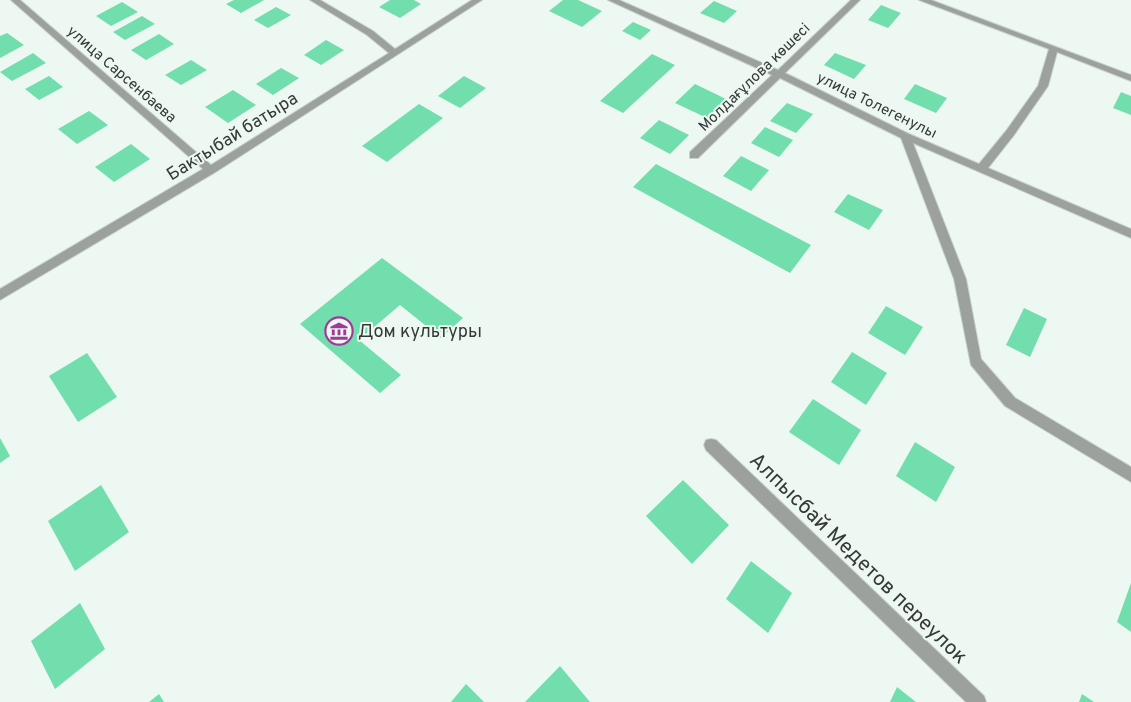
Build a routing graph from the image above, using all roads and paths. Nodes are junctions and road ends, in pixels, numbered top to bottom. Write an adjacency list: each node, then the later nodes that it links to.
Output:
1 (15, 0): 14 (street, улица Сарсенбаева)
2 (314, 0): 8 (street)
3 (478, 0): 8 (street, Бактыбай батыра)
4 (612, 0): 9 (street, улица Толегенулы)
5 (856, 0): 9 (street, Молдағұлова көшесі)
6 (923, 0): 7 (street)
7 (1054, 48): 10 (street); 13 (street)
8 (395, 53): 14 (street, Бактыбай батыра)
9 (779, 74): 11 (street, улица Толегенулы); 12 (street, Молдағұлова көшесі)
10 (1131, 78)
11 (905, 136): 13 (street, улица Толегенулы); 18 (street)
12 (694, 155)
13 (981, 169): 15 (street, улица Толегенулы)
14 (210, 170): 16 (street, Бактыбай батыра)
15 (1131, 234)
16 (0, 295)
17 (711, 445): 19 (street, Алпысбай Медетов переулок)
18 (1131, 475)
19 (978, 702)

